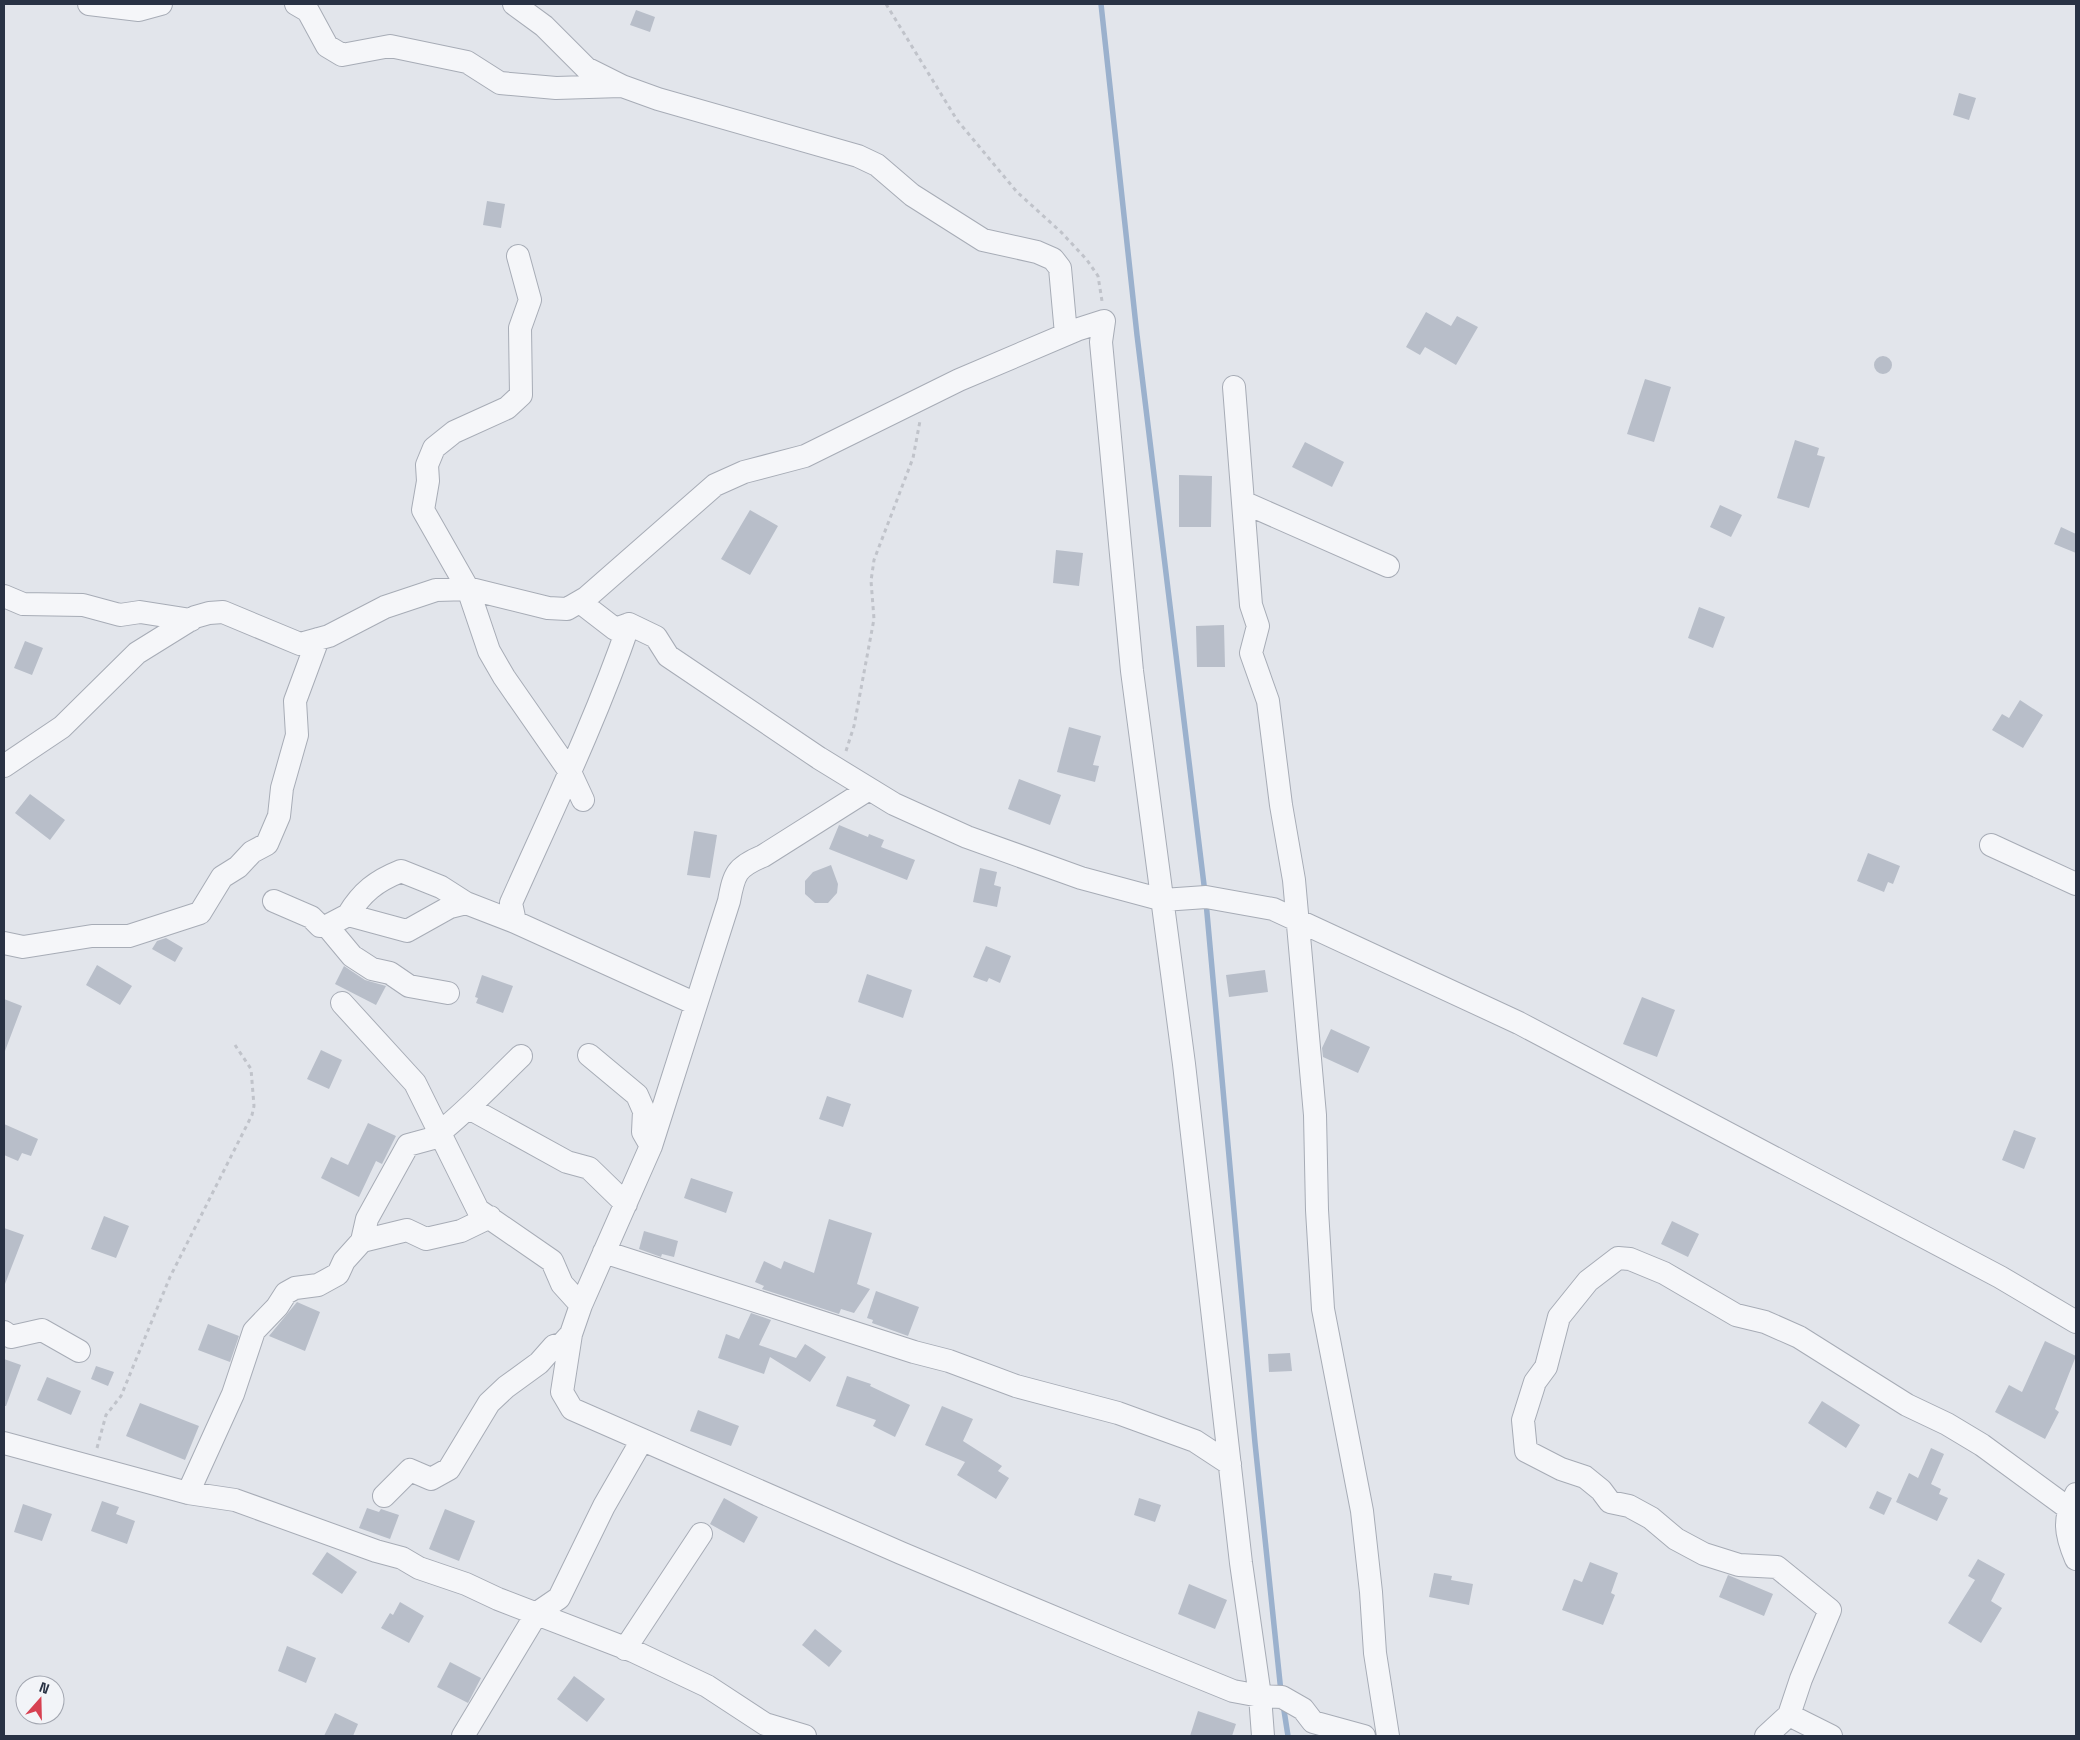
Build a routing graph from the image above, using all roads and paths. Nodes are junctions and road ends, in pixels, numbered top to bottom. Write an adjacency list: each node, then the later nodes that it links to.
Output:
1 (90, 4): 2 (street)
2 (161, 4)
3 (296, 4): 6 (street)
4 (514, 4): 6 (street)
5 (886, 4): 8 (path)
6 (622, 86): 9 (street)
7 (518, 256): 14 (street)
8 (1104, 321): 9 (street); 27 (street)
9 (1066, 334): 11 (street)
10 (1234, 387): 12 (street)
11 (925, 396): 16 (street); 21 (path)
12 (1244, 502): 13 (street); 32 (street)
13 (1388, 566)
14 (468, 589): 16 (street); 19 (street); 22 (street)
15 (4, 596): 17 (street)
16 (580, 602): 18 (street)
17 (191, 620): 19 (street); 20 (street)
18 (629, 624): 21 (street); 22 (street)
19 (318, 639): 34 (street)
20 (4, 766)
21 (839, 770): 23 (street)
22 (570, 772): 24 (street); 31 (street)
23 (869, 789): 27 (street); 37 (street)
24 (583, 800)
25 (1991, 845): 26 (street)
26 (2076, 884)
27 (1162, 900): 32 (street); 55 (street)
28 (274, 901): 33 (street)
29 (466, 903): 30 (street); 30 (street); 31 (street)
30 (348, 915): 33 (street)
31 (515, 922): 37 (street)
32 (1297, 922): 49 (street); 70 (street)
33 (327, 926): 35 (street)
34 (4, 942)
35 (448, 993)
36 (342, 1003): 42 (street)
37 (696, 1004): 43 (street)
38 (235, 1045): 56 (path)
39 (589, 1055): 43 (street)
40 (521, 1056): 41 (street)
41 (469, 1108): 42 (street); 44 (street)
42 (440, 1135): 45 (street); 46 (street)
43 (651, 1146): 44 (street)
44 (626, 1204): 47 (street)
45 (490, 1217): 46 (street); 48 (street)
46 (362, 1241): 57 (street)
47 (604, 1252): 48 (street); 55 (street)
48 (581, 1305): 51 (street)
49 (2076, 1322)
50 (4, 1332): 52 (street)
51 (571, 1334): 53 (street); 58 (street)
52 (79, 1351)
53 (642, 1440): 62 (street); 64 (street)
54 (4, 1443): 56 (street)
55 (1230, 1464): 64 (street)
56 (92, 1468): 57 (street)
57 (188, 1493): 62 (street)
58 (384, 1496)
59 (2072, 1501): 61 (street); 65 (street)
60 (701, 1534): 63 (street)
61 (2076, 1559)
62 (537, 1613): 63 (street); 66 (street)
63 (625, 1649): 67 (street)
64 (1260, 1696): 68 (street); 69 (street)
65 (1789, 1715): 71 (street); 72 (street)
66 (463, 1736)
67 (805, 1736)
68 (1263, 1736)
69 (1364, 1736)
70 (1388, 1736)
71 (1766, 1736)
72 (1831, 1736)

